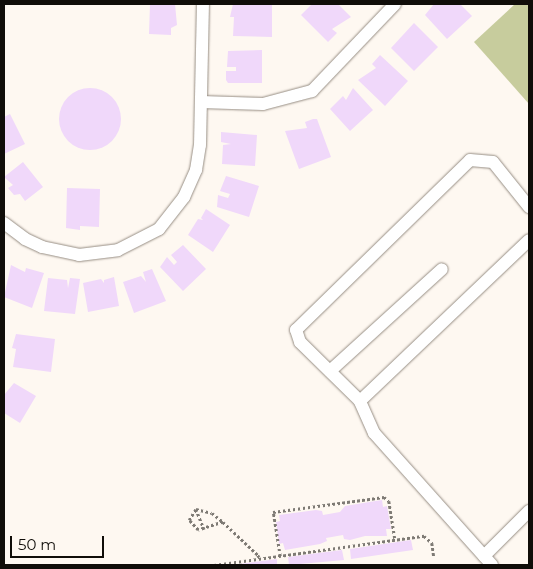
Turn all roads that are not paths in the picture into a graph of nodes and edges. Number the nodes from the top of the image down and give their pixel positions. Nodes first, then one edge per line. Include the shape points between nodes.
1 (203, 4) edge
2 (395, 4) edge
3 (201, 102) junction
4 (529, 207) edge
5 (5, 226) edge
6 (529, 240) edge
7 (442, 268) dead end
8 (330, 372) junction
9 (360, 401) junction
10 (529, 511) edge
11 (488, 560) edge

1 - 3 street
2 - 3 street via 312,91 263,104
3 - 5 street via 196,170 172,213 145,237 109,252 64,254 25,239
4 - 8 street via 493,162 470,160 296,330 300,342
6 - 9 street
7 - 8 street
8 - 9 street
9 - 11 street via 374,433
10 - 11 street

